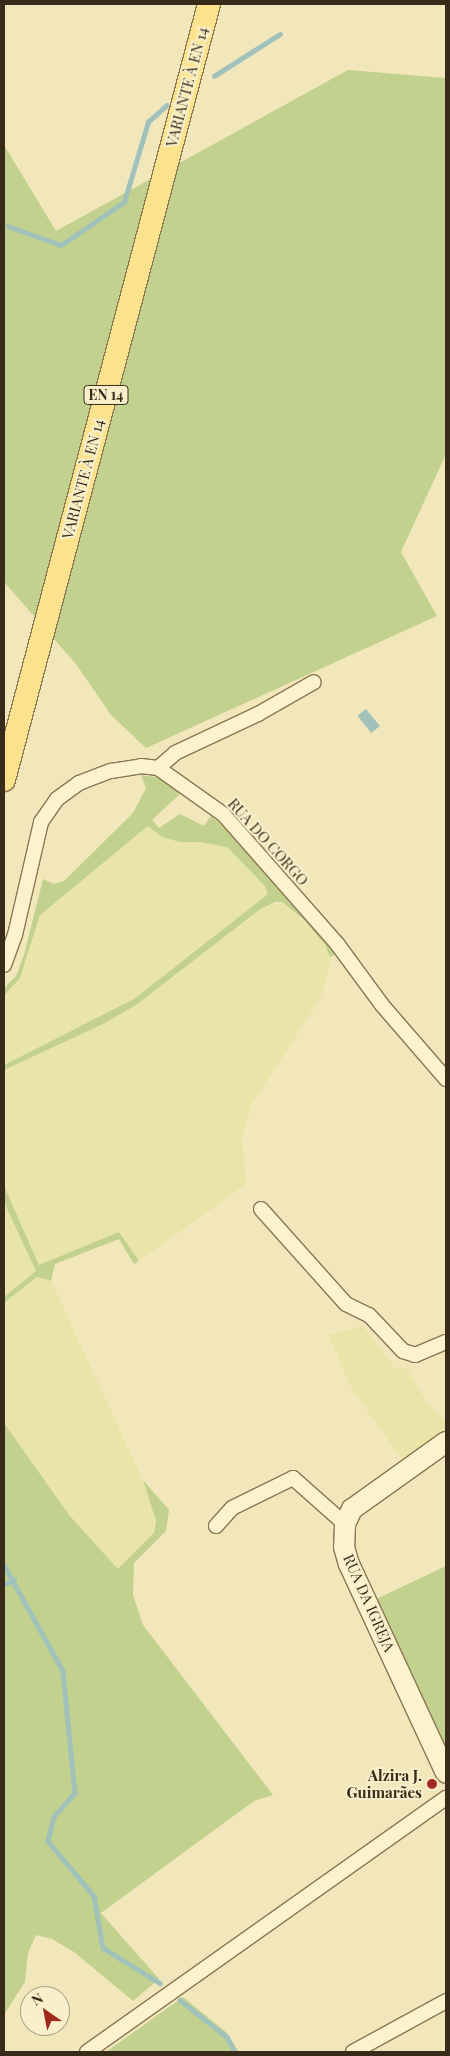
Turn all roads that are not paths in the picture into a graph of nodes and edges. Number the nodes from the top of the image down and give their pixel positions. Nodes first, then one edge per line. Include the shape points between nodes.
1 (209, 4) edge
2 (314, 682) dead end
3 (158, 768) junction
4 (4, 780) edge
5 (4, 965) edge
6 (446, 1079) edge
7 (261, 1209) dead end
8 (446, 1342) edge
9 (446, 1442) edge
10 (345, 1524) junction
11 (216, 1526) dead end
12 (446, 1773) edge
13 (446, 1798) edge
14 (446, 2001) edge
15 (87, 2052) edge
16 (353, 2052) edge

1 - 4 main road, VARIANTE À EN 14 / EN 14
2 - 3 street via 258,714 175,753
3 - 5 street via 141,766 111,771 80,783 58,800 41,822
3 - 6 street, RUA DO CORGO via 223,814 338,944 382,1005
7 - 8 street via 346,1304 369,1315 403,1351 414,1354
9 - 10 street via 352,1509
10 - 11 street via 293,1478 232,1508
10 - 12 street, RUA DA IGREJA via 344,1547 349,1564
13 - 15 street
14 - 16 street

